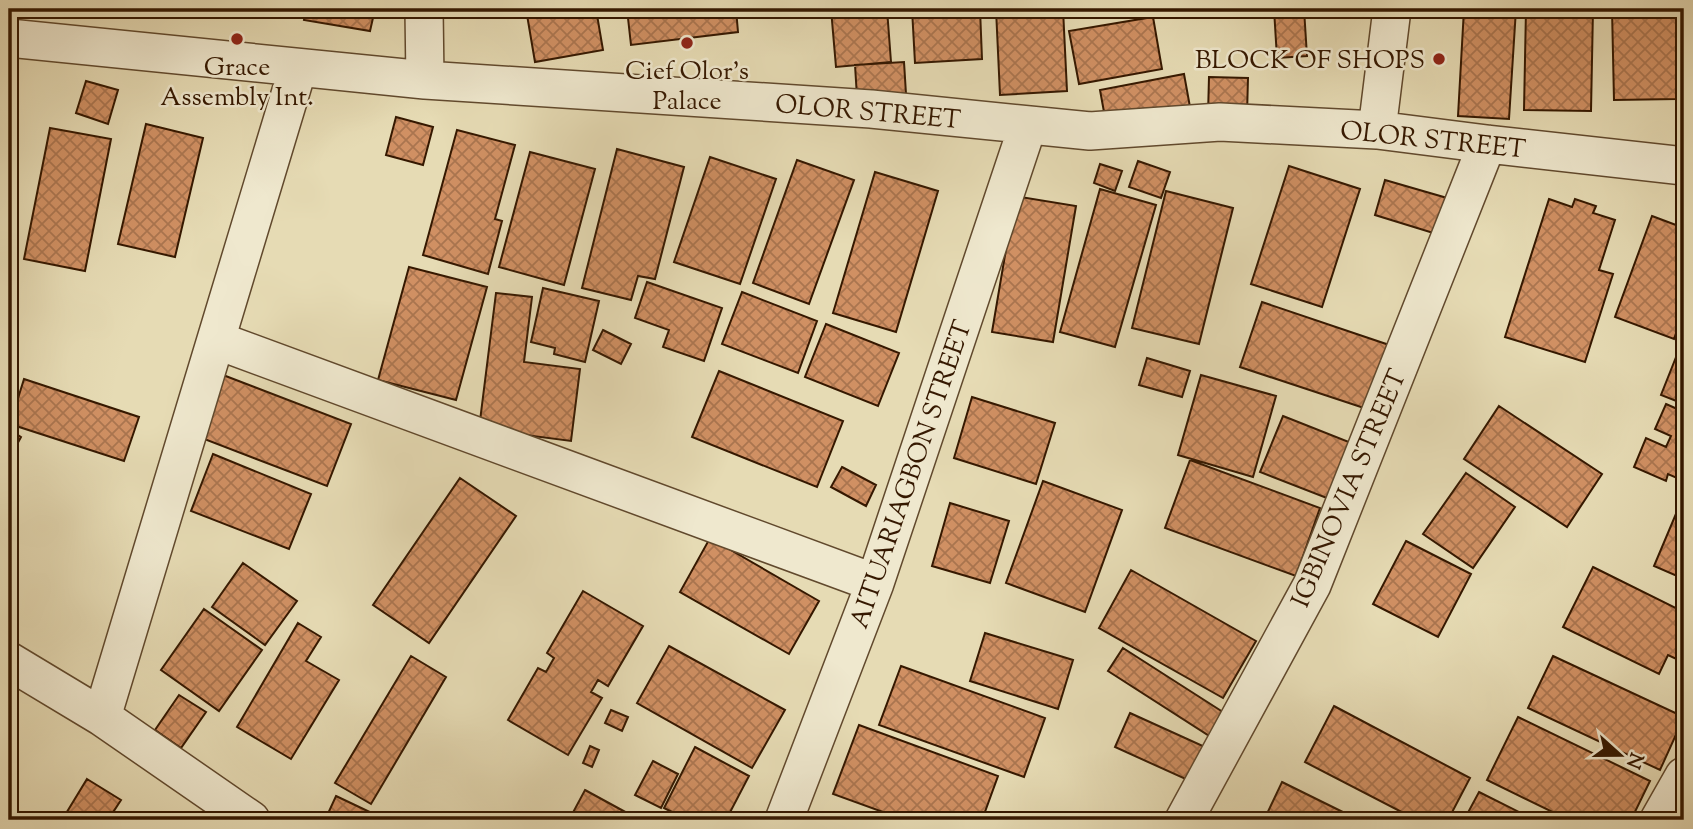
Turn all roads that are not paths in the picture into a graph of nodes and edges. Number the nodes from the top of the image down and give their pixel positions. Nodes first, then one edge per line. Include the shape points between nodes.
1 (424, 9) edge
2 (1392, 9) edge
3 (9, 38) edge
4 (298, 68) junction
5 (425, 80) junction
6 (1028, 125) junction
7 (1377, 131) junction
8 (1487, 144) junction
9 (1684, 166) edge
10 (216, 340) junction
11 (875, 583) junction
12 (9, 661) edge
13 (103, 717) junction
14 (1684, 776) edge
15 (251, 820) edge
16 (784, 820) edge
17 (1184, 820) edge
18 (1659, 820) edge

1 - 5 street
2 - 7 street
3 - 4 street, OLOR STREET
4 - 5 street, OLOR STREET
4 - 10 street
5 - 6 street, OLOR STREET via 871,109
6 - 7 street, OLOR STREET via 1090,131 1220,122
6 - 11 street, AITUARIAGBON STREET
7 - 8 street, OLOR STREET
8 - 9 street, OLOR STREET
8 - 17 street, IGBINOVIA STREET via 1312,585
10 - 11 street
10 - 13 street
11 - 16 street, AITUARIAGBON STREET
12 - 13 street
13 - 15 street
14 - 18 street

